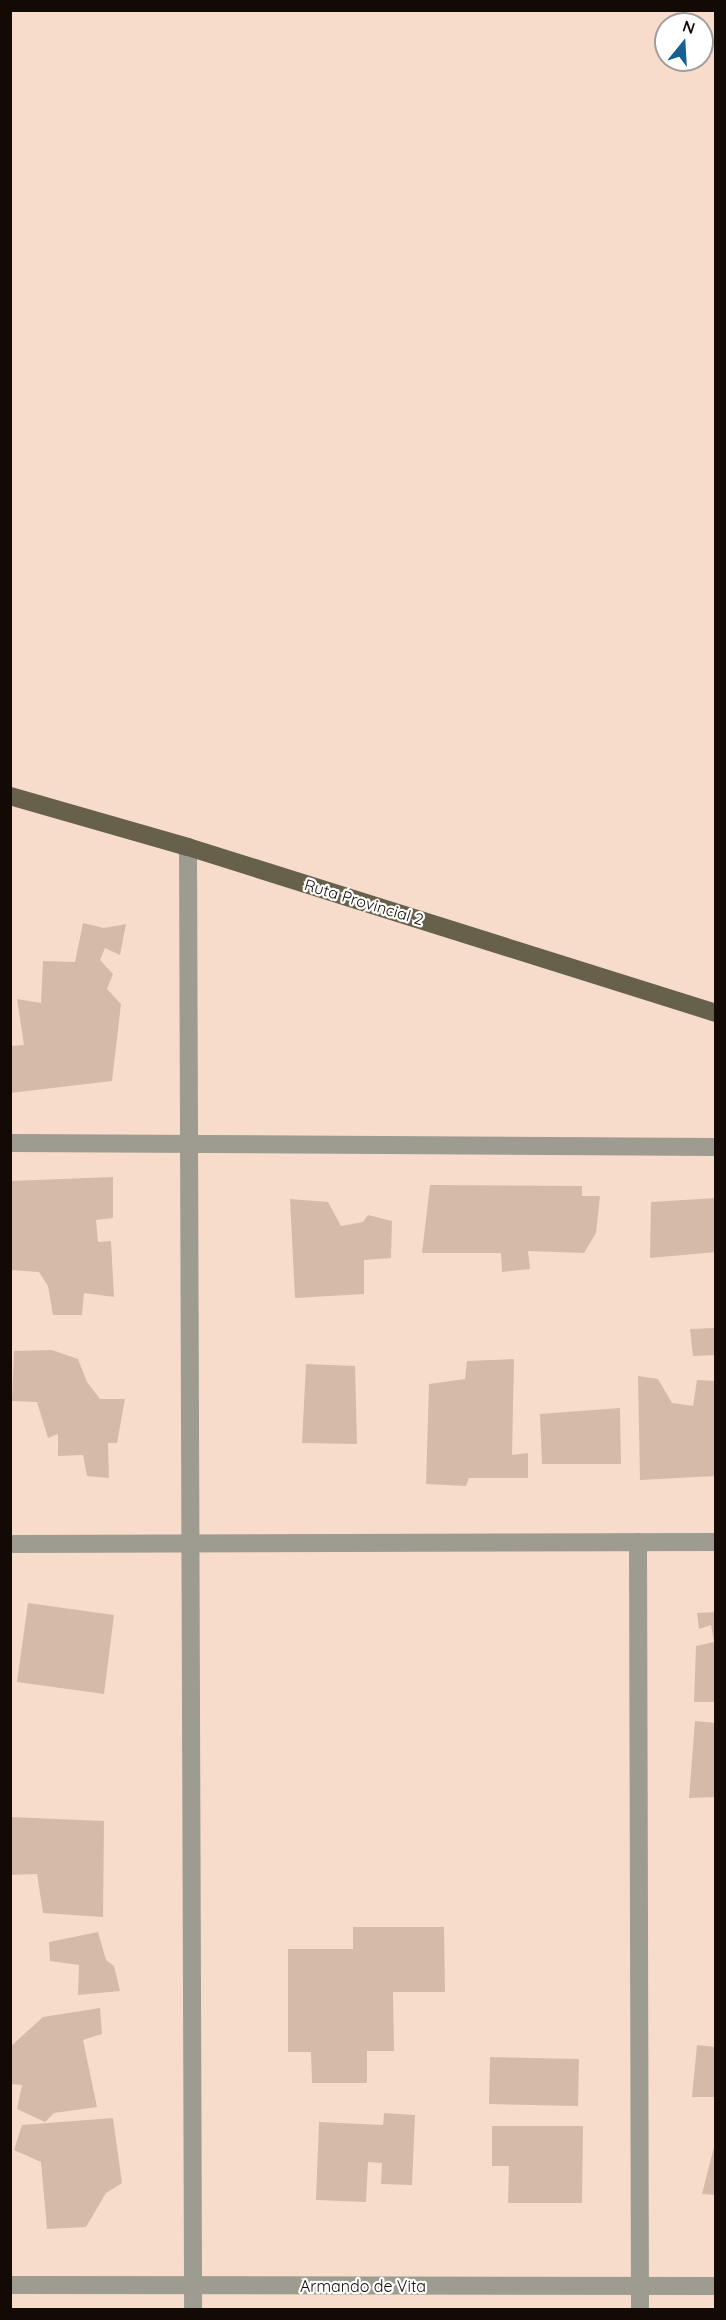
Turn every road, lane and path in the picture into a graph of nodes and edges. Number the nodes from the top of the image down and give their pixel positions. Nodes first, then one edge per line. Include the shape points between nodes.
1 (10, 796) edge
2 (188, 847) junction
3 (716, 1013) edge
4 (10, 1143) edge
5 (187, 1145) junction
6 (716, 1147) edge
7 (638, 1542) junction
8 (716, 1542) edge
9 (10, 1544) edge
10 (189, 1544) junction
11 (10, 2285) edge
12 (640, 2285) junction
13 (193, 2286) junction
14 (716, 2286) edge
15 (193, 2310) edge
16 (640, 2310) edge

1 - 2 main road, Ruta Provincial 2
2 - 3 main road, Ruta Provincial 2
2 - 5 street
4 - 5 street
5 - 6 street
5 - 10 street
7 - 8 street
7 - 10 street
7 - 12 street
9 - 10 street
10 - 13 street
11 - 13 street, Armando de Vita
12 - 13 street, Armando de Vita
12 - 14 street, Armando de Vita
12 - 16 street
13 - 15 street

